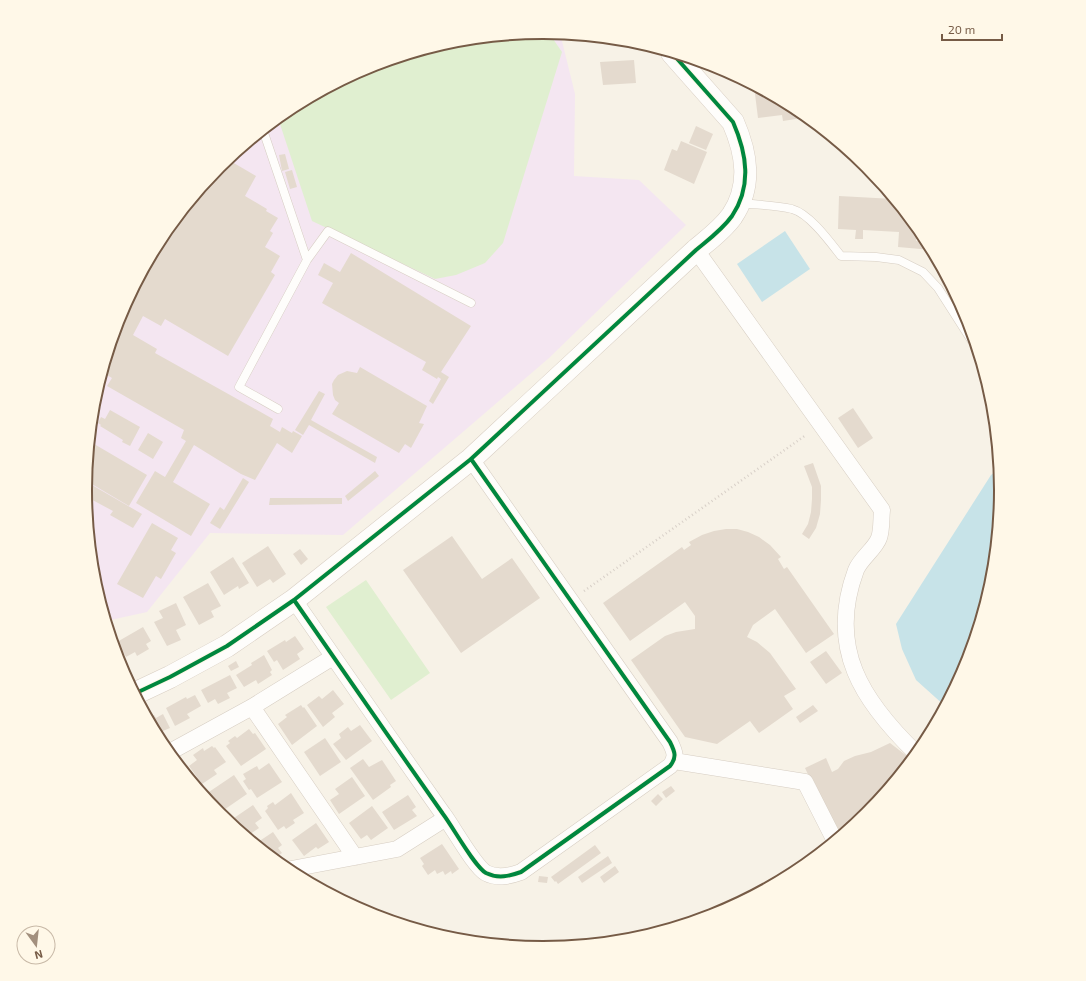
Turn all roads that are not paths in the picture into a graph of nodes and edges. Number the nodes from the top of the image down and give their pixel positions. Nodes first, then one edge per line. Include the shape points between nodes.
1 (678, 60) edge
2 (265, 135) edge
3 (739, 203) junction
4 (696, 250) junction
5 (307, 260) junction
6 (471, 303) dead end
7 (965, 330) edge
8 (278, 409) dead end
9 (471, 459) junction
10 (294, 600) junction
11 (334, 657) junction
12 (139, 692) edge
13 (252, 707) junction
14 (912, 749) edge
15 (174, 750) edge
16 (674, 760) junction
17 (446, 818) junction
18 (833, 837) edge
19 (355, 857) junction
20 (295, 868) edge

1 - 3 street via 733,122 742,147 746,172
2 - 5 lane
3 - 4 street via 722,227
3 - 7 lane via 793,209 817,228 842,256 899,260 923,272 938,288
4 - 9 street
4 - 14 street via 882,510 879,538 857,568 849,592 846,642 862,687 880,715
5 - 6 lane via 328,231
5 - 8 lane via 239,387
9 - 10 street
9 - 16 street via 670,742 675,751
10 - 11 street
10 - 12 street via 227,646
11 - 13 street
11 - 17 street
13 - 15 street
13 - 19 street
16 - 17 street via 670,766 522,872 510,876 497,876 477,865
16 - 18 street via 805,782
17 - 19 street via 397,850
19 - 20 street

